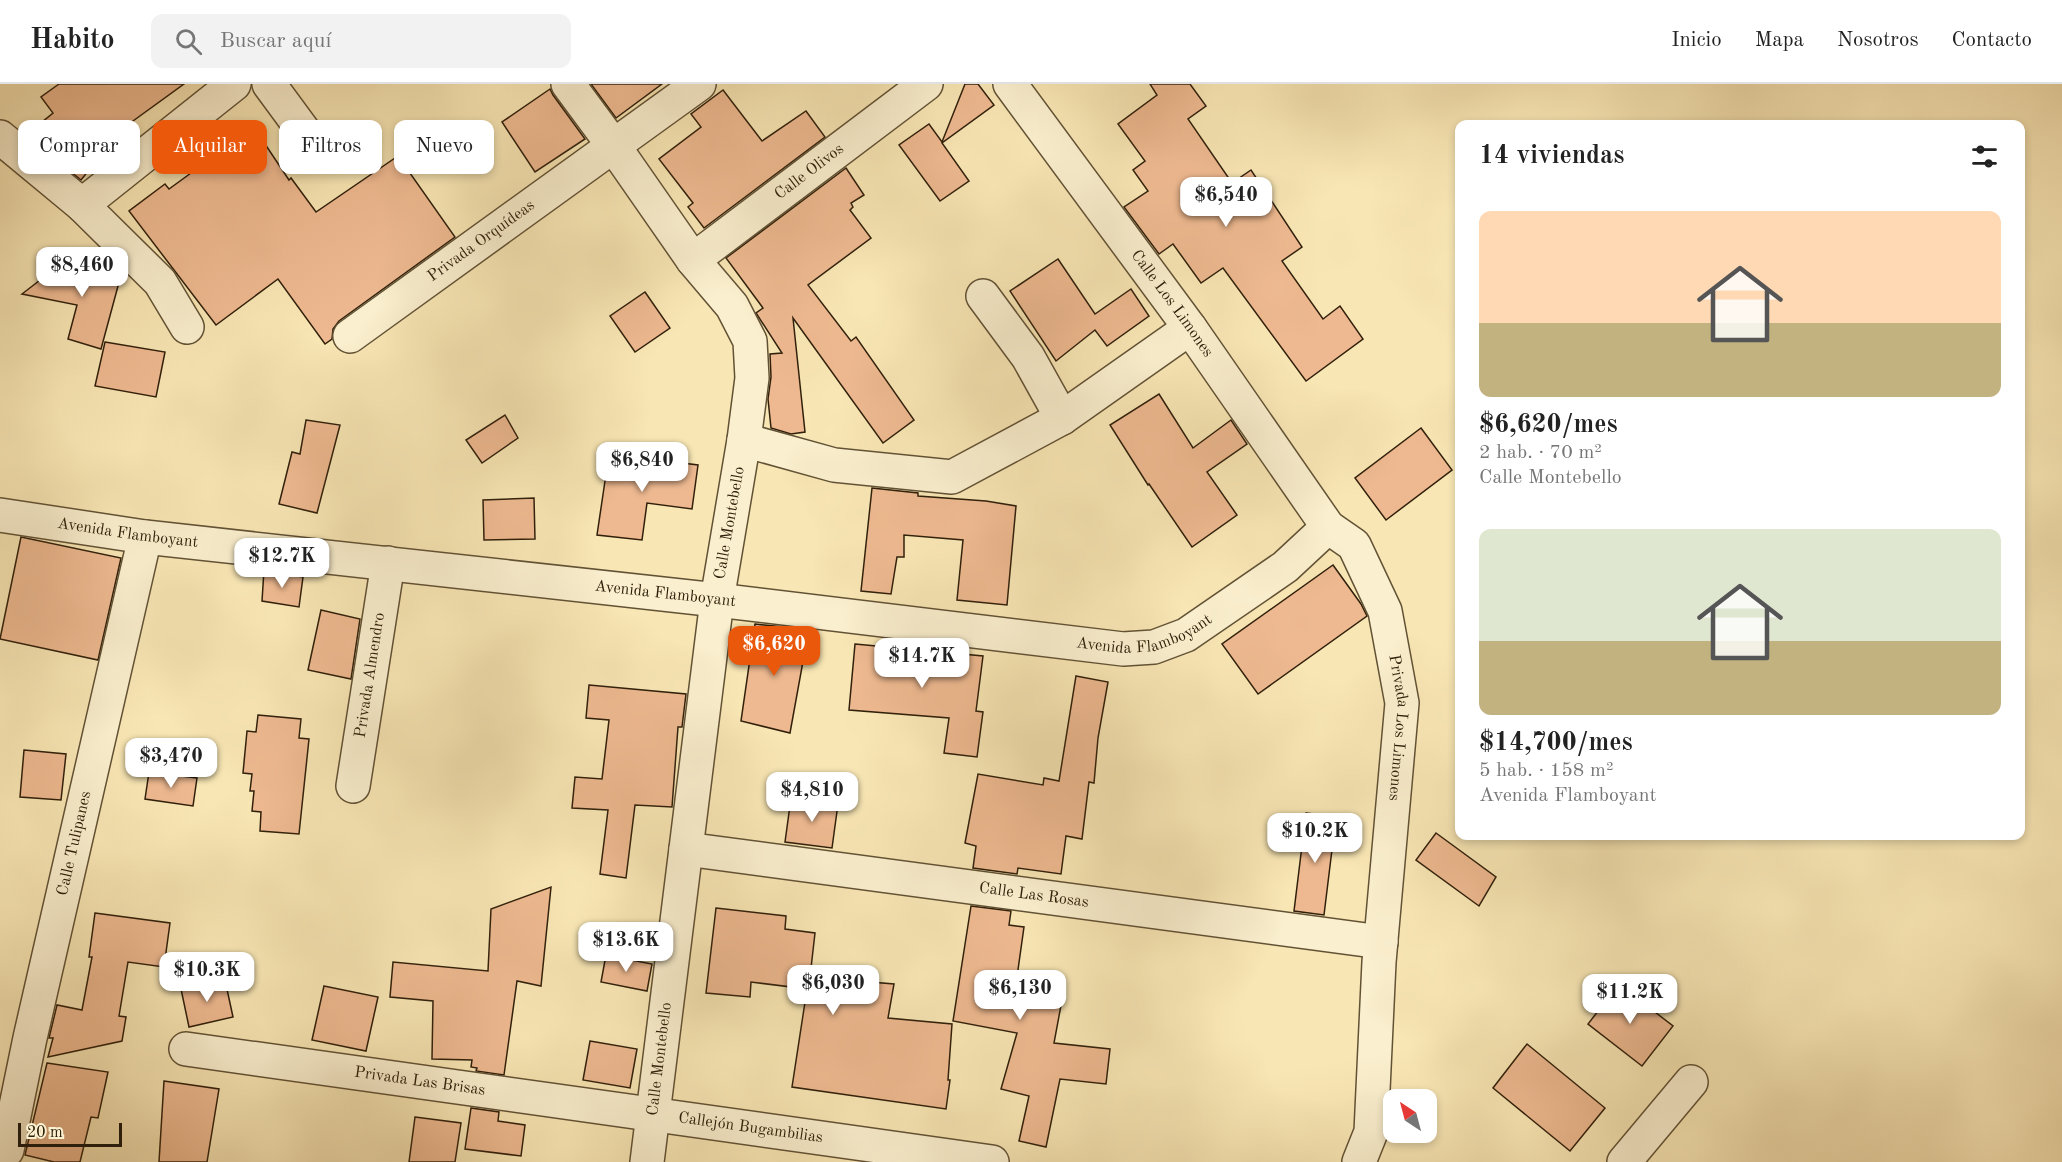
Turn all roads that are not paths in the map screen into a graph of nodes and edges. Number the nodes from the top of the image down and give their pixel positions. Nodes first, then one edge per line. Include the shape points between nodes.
1 (234, 84) edge
2 (269, 84) edge
3 (568, 84) edge
4 (699, 84) edge
5 (926, 84) edge
6 (1010, 84) edge
7 (295, 120) edge
8 (0, 137) edge
9 (613, 145) junction
10 (82, 205) junction
11 (693, 260) junction
12 (983, 296) dead end
13 (187, 327) dead end
14 (1190, 328) junction
15 (350, 336) dead end
16 (1062, 418) junction
17 (744, 440) junction
18 (0, 515) edge
19 (1328, 527) junction
20 (145, 537) junction
21 (388, 563) junction
22 (717, 600) junction
23 (353, 786) dead end
24 (686, 849) junction
25 (1381, 942) junction
26 (186, 1049) dead end
27 (1691, 1082) dead end
28 (653, 1114) junction
29 (7, 1150) dead end
30 (647, 1162) edge
31 (992, 1162) edge
32 (1359, 1162) edge
33 (1624, 1162) edge

1 - 10 street
2 - 7 street
3 - 9 street, Calle Montebello
4 - 9 street, Privada Orquídeas
5 - 11 street, Calle Olivos
6 - 14 street, Calle Los Limones
8 - 10 street
9 - 11 street, Calle Montebello
9 - 15 street, Privada Orquídeas
10 - 13 street via 159,282
11 - 17 street, Calle Montebello via 732,306 750,341 752,378
12 - 16 street via 1028,357
14 - 16 street
14 - 19 street, Calle Los Limones
16 - 17 street via 952,477 834,465
17 - 22 street, Calle Montebello
18 - 20 street, Avenida Flamboyant
19 - 22 street, Avenida Flamboyant via 1285,567 1204,623 1186,635 1154,647 1123,649
19 - 25 street, Privada Los Limones via 1354,545 1385,611 1402,703
20 - 21 street, Avenida Flamboyant
20 - 29 street, Calle Tulipanes
21 - 22 street, Avenida Flamboyant
21 - 23 street, Privada Almendro
22 - 24 street, Calle Montebello
24 - 25 street, Calle Las Rosas
24 - 28 street, Calle Montebello
25 - 32 street, Privada Los Limones via 1371,1132
26 - 28 street, Privada Las Brisas
27 - 33 street
28 - 30 street, Calle Montebello
28 - 31 street, Callejón Bugambilias

